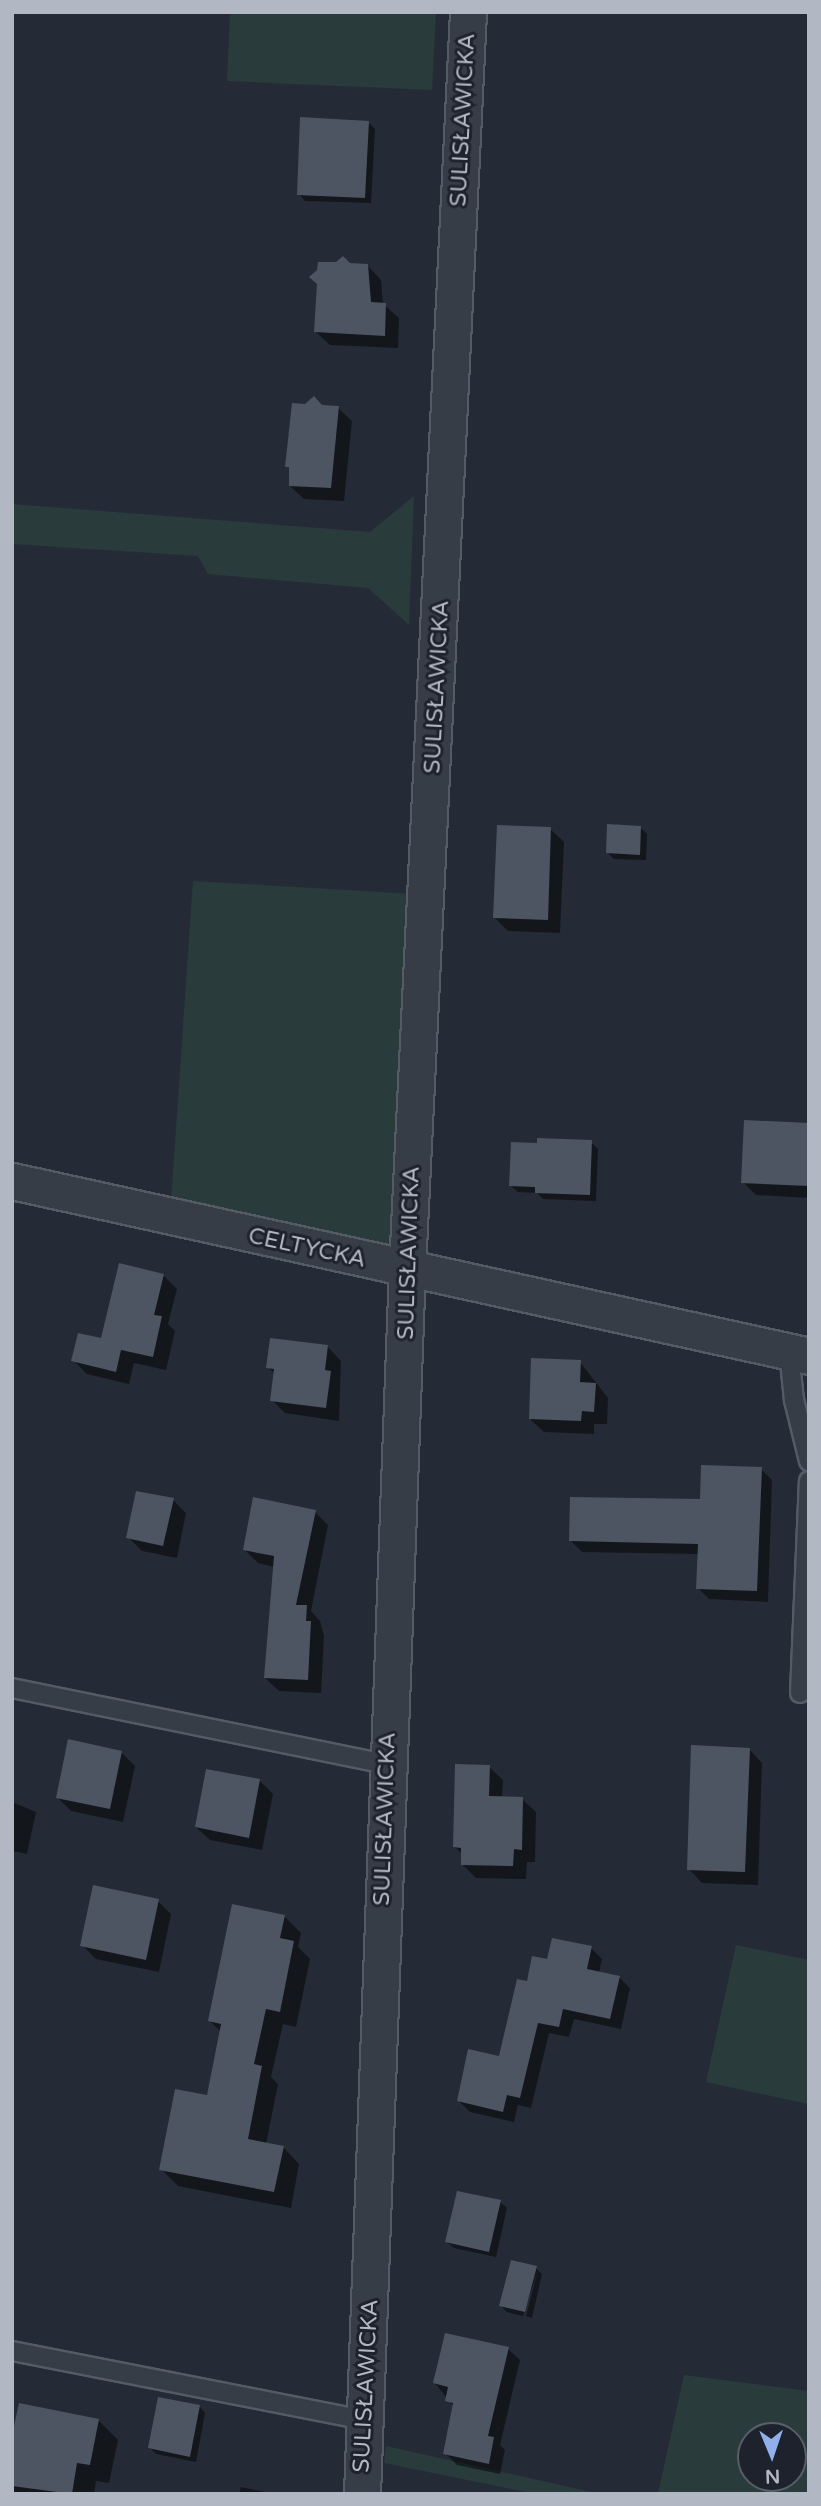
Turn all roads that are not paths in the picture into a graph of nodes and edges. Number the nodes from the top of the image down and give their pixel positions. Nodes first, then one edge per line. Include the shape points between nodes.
1 (468, 12) edge
2 (12, 1181) edge
3 (407, 1268) junction
4 (799, 1354) edge
5 (809, 1461) edge
6 (809, 1481) edge
7 (12, 1688) edge
8 (800, 1693) dead end
9 (386, 1764) junction
10 (12, 2351) edge
11 (365, 2420) junction
12 (362, 2494) edge

1 - 3 street, SULISŁAWICKA
2 - 3 street, CELTYCKA
3 - 4 street, CELTYCKA
3 - 9 street, SULISŁAWICKA via 402,1474
4 - 5 lane via 794,1400
6 - 8 lane
7 - 9 lane
9 - 11 street, SULISŁAWICKA
10 - 11 lane
11 - 12 street, SULISŁAWICKA

